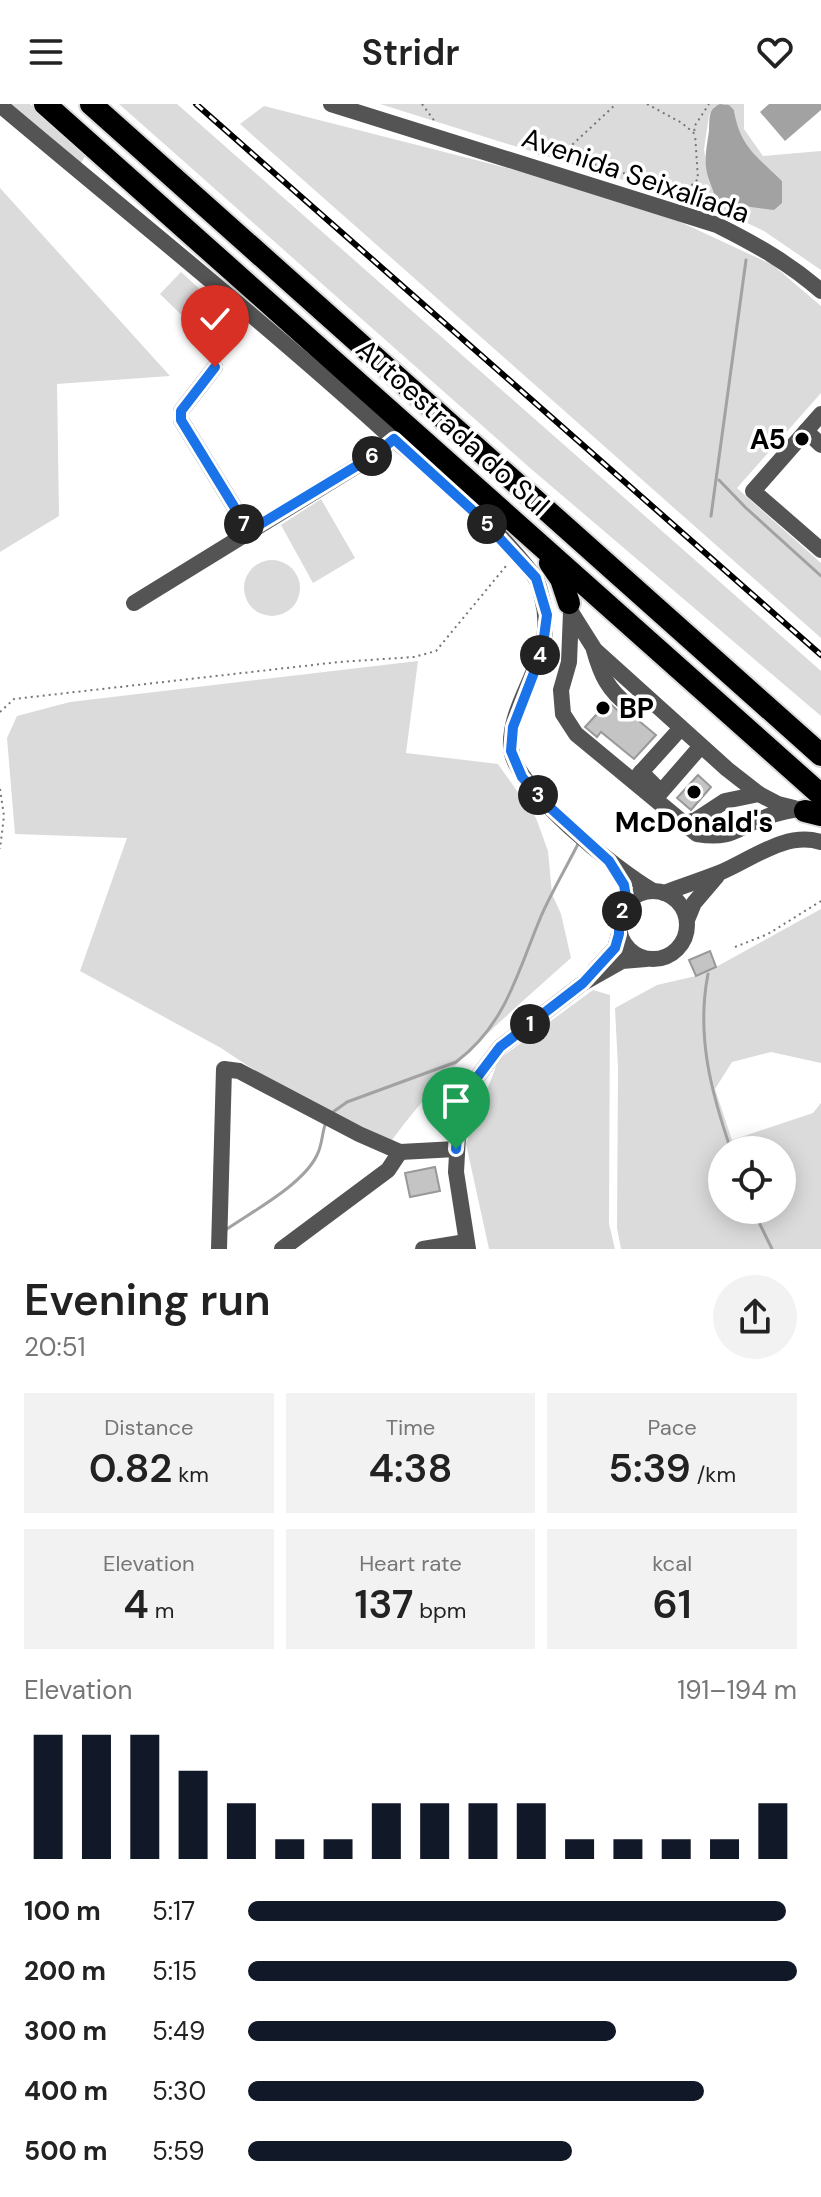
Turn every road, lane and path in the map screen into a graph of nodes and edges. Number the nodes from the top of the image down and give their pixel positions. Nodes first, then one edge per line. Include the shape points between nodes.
1 (45, 104) edge
2 (91, 104) edge
3 (331, 104) edge
4 (422, 104) edge
5 (616, 104) edge
6 (647, 104) edge
7 (709, 104) edge
8 (0, 105) edge
9 (440, 127) dead end
10 (695, 134) junction
11 (555, 152) junction
12 (539, 158) dead end
13 (821, 291) edge
14 (215, 367) dead end
15 (821, 414) edge
16 (806, 431) junction
17 (394, 439) junction
18 (821, 445) edge
19 (515, 523) junction
20 (249, 531) junction
21 (821, 550) edge
22 (515, 555) junction
23 (134, 603) dead end
24 (570, 608) junction
25 (0, 712) edge
26 (681, 728) junction
27 (701, 746) junction
28 (821, 755) edge
29 (636, 777) junction
30 (0, 789) edge
31 (759, 794) junction
32 (812, 808) edge
33 (683, 824) junction
34 (821, 842) edge
35 (0, 849) edge
36 (609, 861) junction
37 (721, 872) junction
38 (659, 892) junction
39 (821, 901) edge
40 (627, 903) junction
41 (687, 920) junction
42 (619, 934) junction
43 (735, 947) dead end
44 (646, 959) junction
45 (583, 983) junction
46 (456, 1149) junction
47 (400, 1152) junction
48 (467, 1246) edge
49 (219, 1249) edge
50 (282, 1249) edge
51 (423, 1249) edge

1 - 19 highway, Autoestrada do Sul
2 - 28 highway, Autoestrada do Sul
3 - 13 street, Avenida Seixalíada via 717,225 770,252
4 - 9 path
5 - 11 path via 572,145
6 - 10 path
7 - 10 path
8 - 17 street
10 - 11 path via 698,179 688,189
11 - 12 path via 539,147
14 - 20 street via 181,411 181,420
15 - 16 street
16 - 18 street
16 - 21 street via 753,491
17 - 20 street
17 - 22 street
19 - 24 highway via 561,579
19 - 32 highway, Autoestrada do Sul
20 - 23 street
22 - 25 path via 436,651 41,695 14,699
22 - 36 street via 536,578 547,615 542,652 513,727 511,751 522,777 545,803
24 - 26 street via 594,649
24 - 29 street via 563,714 576,734
26 - 27 street
26 - 29 street
27 - 29 street via 661,792
27 - 31 street
29 - 33 street
30 - 35 path
31 - 32 street via 778,804
31 - 33 street via 725,801
32 - 33 street via 768,816 714,837
34 - 37 street via 797,839
36 - 38 street
36 - 40 street via 624,885
37 - 38 street
37 - 41 street via 694,903
38 - 40 street via 643,892
38 - 41 street via 676,901
39 - 43 path via 768,934
40 - 42 street
41 - 44 street via 678,947 666,957
42 - 44 street via 625,946
42 - 45 street via 615,948
44 - 45 street via 622,961
45 - 46 street via 500,1047 460,1100
46 - 47 street
46 - 48 street
47 - 49 street via 239,1071 224,1069
47 - 50 street via 388,1170
48 - 51 street

